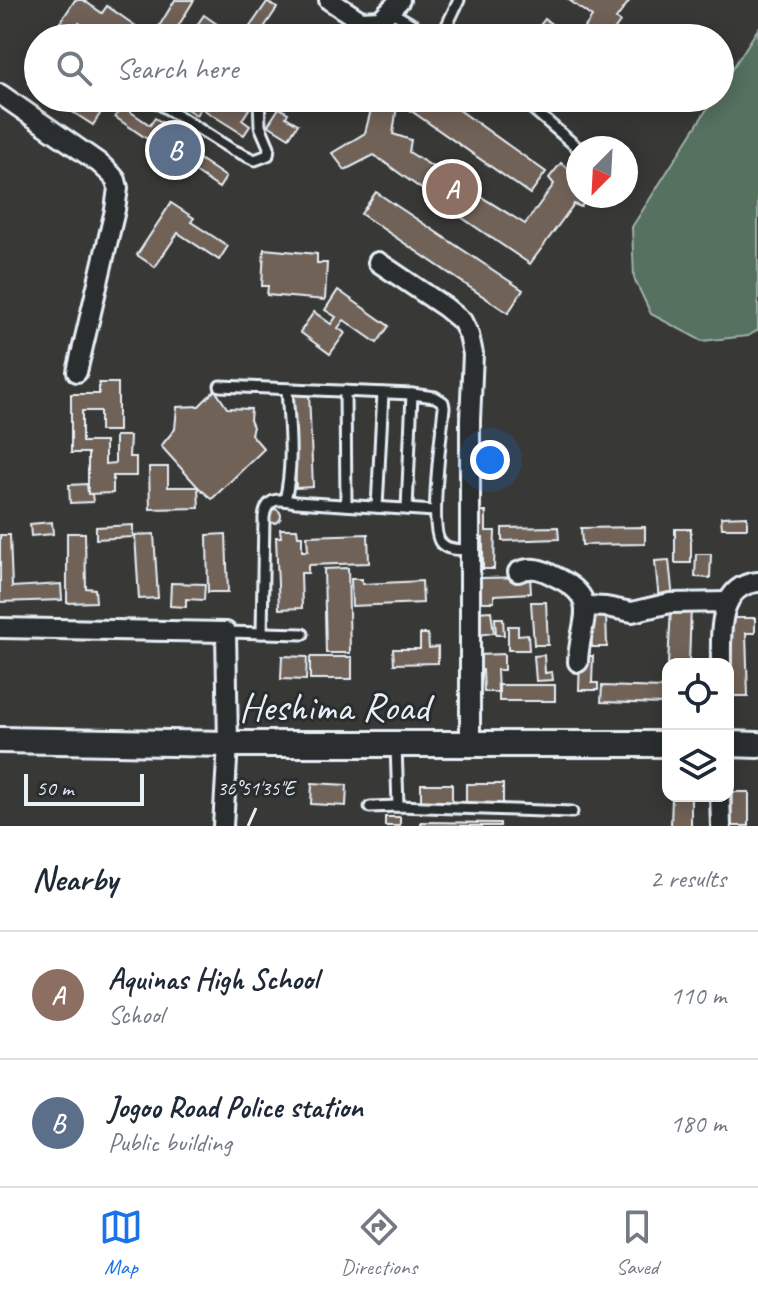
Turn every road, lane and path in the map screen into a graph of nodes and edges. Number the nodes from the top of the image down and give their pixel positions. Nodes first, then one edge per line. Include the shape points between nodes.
1 (329, 0) edge
2 (459, 0) edge
3 (395, 5) edge
4 (361, 21) junction
5 (356, 24) edge
6 (418, 24) edge
7 (448, 24) edge
8 (0, 94) edge
9 (24, 111) edge
10 (26, 112) edge
11 (172, 112) edge
12 (260, 112) edge
13 (536, 112) edge
14 (566, 138) edge
15 (378, 262) dead end
16 (77, 372) dead end
17 (220, 386) dead end
18 (287, 389) junction
19 (345, 391) junction
20 (383, 393) junction
21 (412, 394) junction
22 (285, 500) junction
23 (346, 505) junction
24 (377, 507) junction
25 (407, 509) junction
26 (435, 511) junction
27 (470, 550) junction
28 (518, 572) dead end
29 (758, 582) edge
30 (728, 602) junction
31 (586, 606) junction
32 (0, 628) edge
33 (226, 632) junction
34 (262, 633) junction
35 (303, 634) dead end
36 (721, 658) edge
37 (578, 662) dead end
38 (0, 740) edge
39 (228, 744) junction
40 (396, 744) junction
41 (662, 744) edge
42 (734, 744) edge
43 (470, 745) junction
44 (758, 745) edge
45 (720, 802) edge
46 (398, 806) junction
47 (370, 807) dead end
48 (572, 812) dead end
49 (223, 826) edge
50 (721, 826) edge

1 - 4 street
2 - 7 lane
3 - 4 street via 380,20
3 - 6 lane
4 - 5 lane
8 - 9 street
10 - 16 street via 99,163 118,188
11 - 12 lane via 255,160 268,155 269,147
13 - 14 lane
15 - 27 street via 445,307 469,335
17 - 18 lane
18 - 19 lane
18 - 22 lane via 290,481
19 - 20 lane
19 - 23 lane
20 - 21 lane
20 - 24 lane
21 - 25 lane
21 - 26 lane via 444,404
22 - 23 lane
22 - 34 lane via 272,502 264,514
23 - 24 lane
24 - 25 lane
25 - 26 lane
26 - 27 lane via 440,542
27 - 43 street
28 - 31 street via 533,568 568,583
29 - 30 street via 741,587
30 - 31 street via 670,603 632,612
30 - 36 street via 721,622
31 - 37 street
32 - 33 street
33 - 34 lane
33 - 39 street
34 - 35 lane
38 - 39 street, Heshima Road
39 - 40 street, Heshima Road
39 - 49 street
40 - 43 street, Heshima Road
40 - 46 lane
41 - 43 street, Heshima Road
42 - 44 street
45 - 50 street
46 - 47 lane
46 - 48 lane

